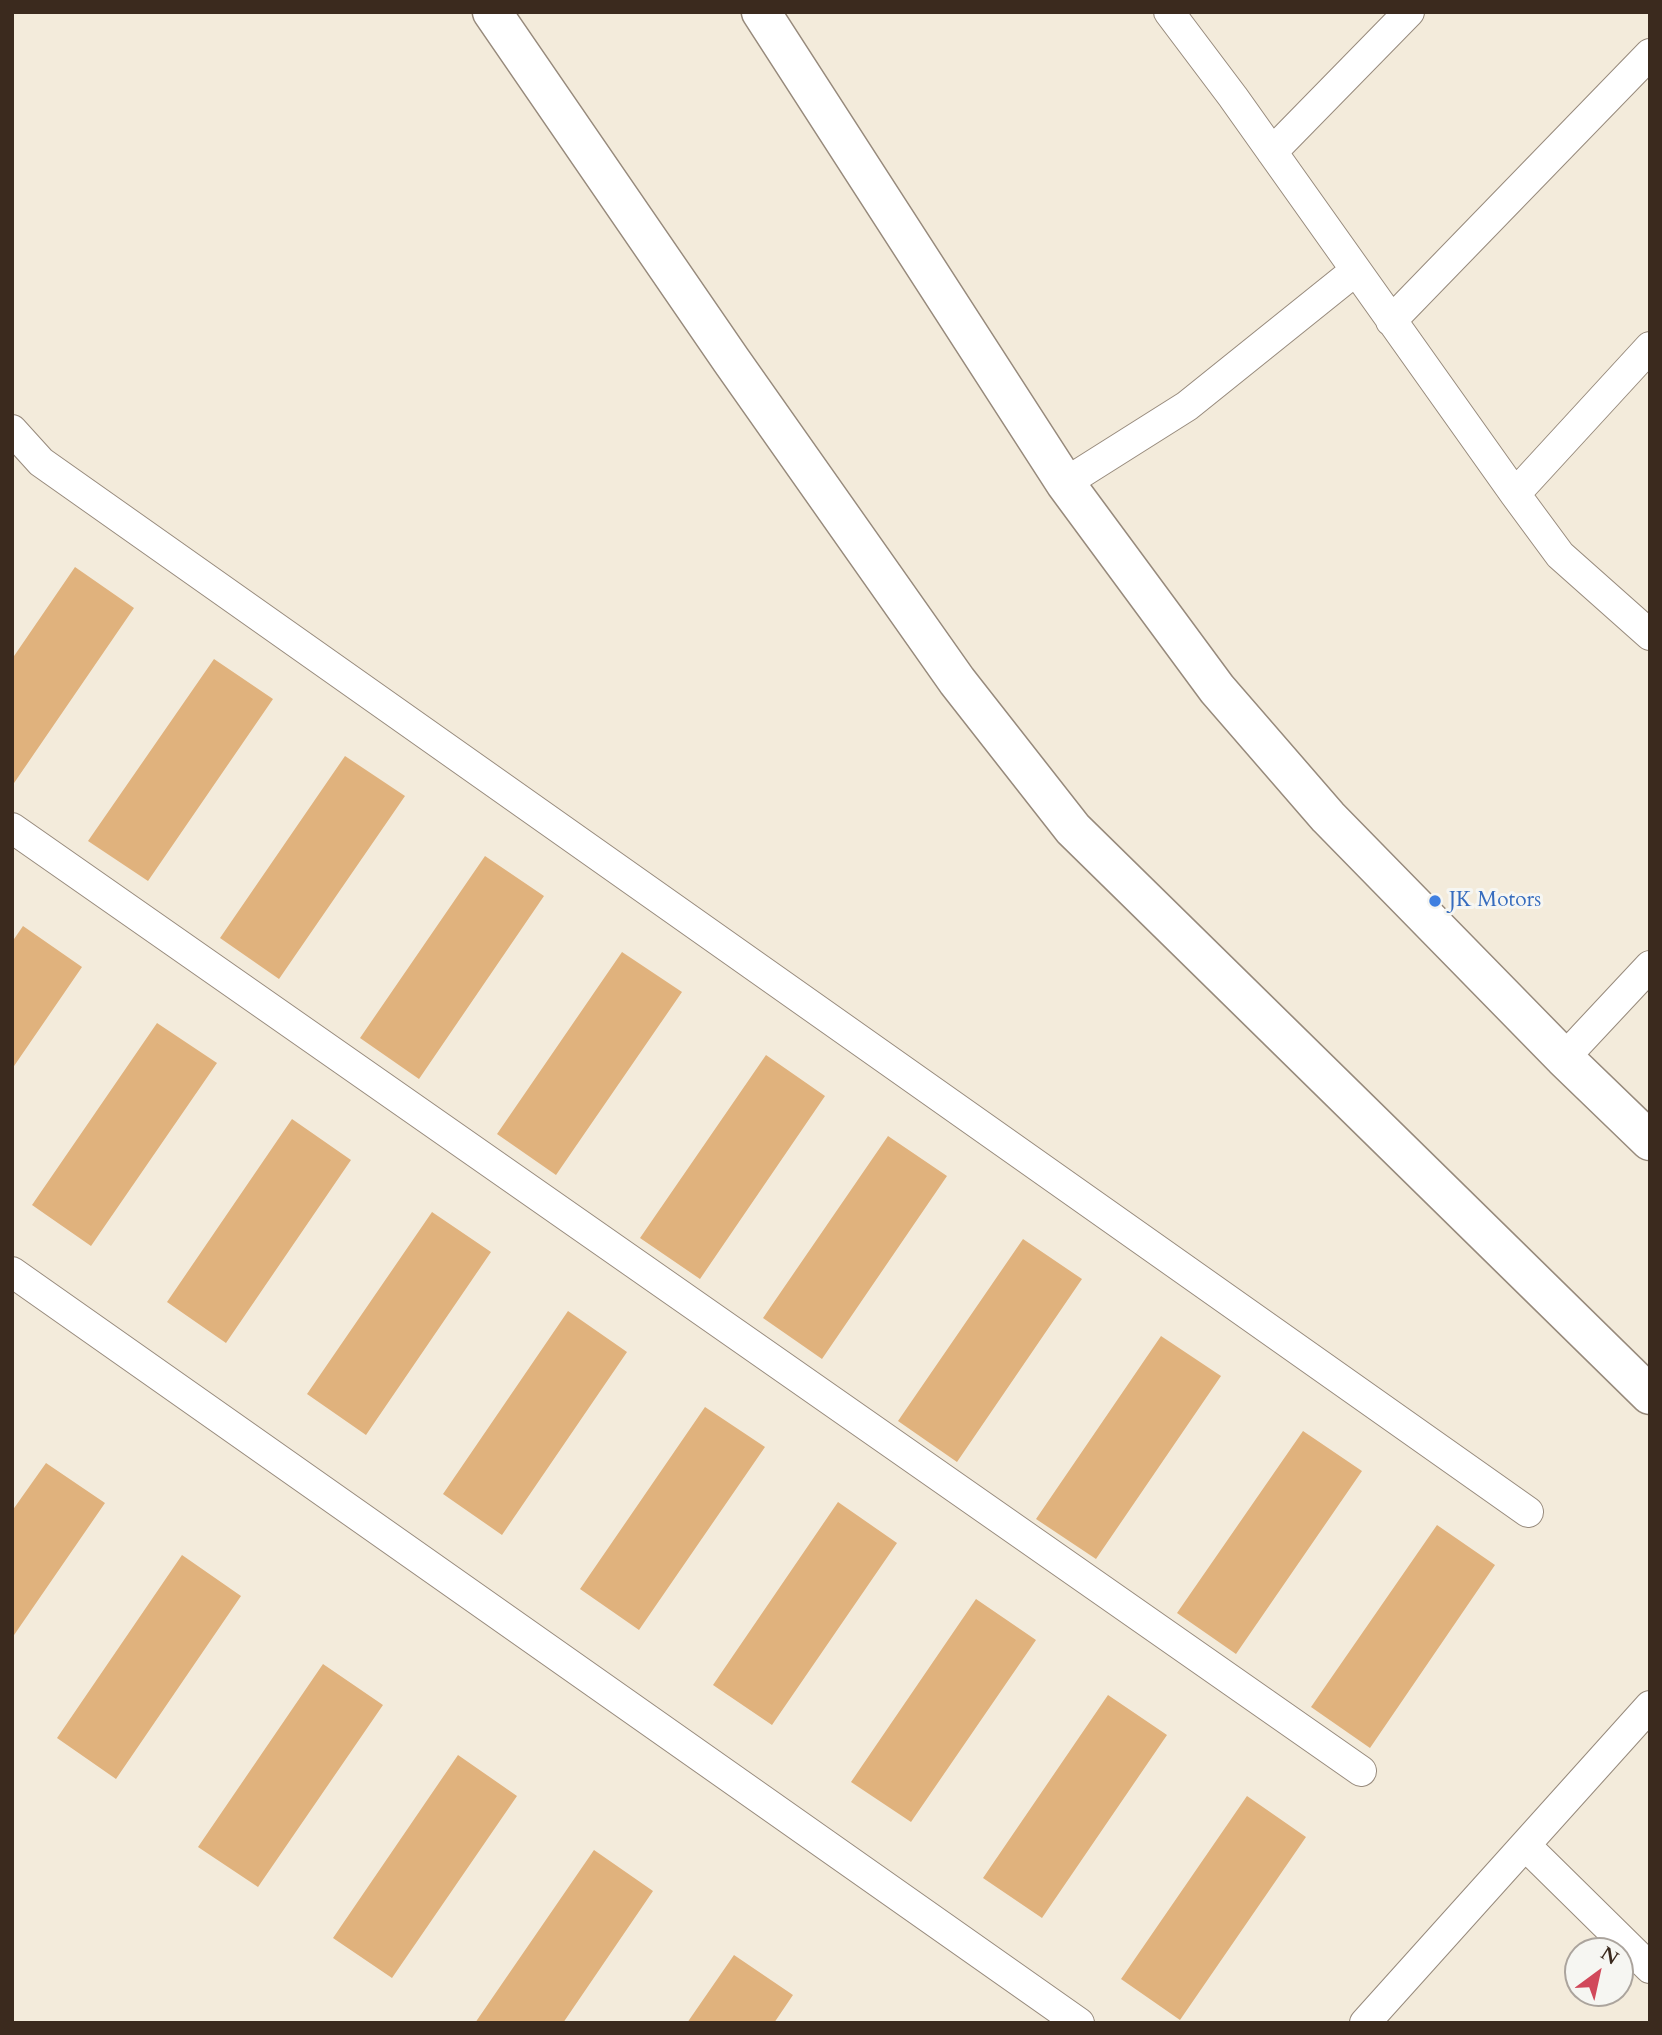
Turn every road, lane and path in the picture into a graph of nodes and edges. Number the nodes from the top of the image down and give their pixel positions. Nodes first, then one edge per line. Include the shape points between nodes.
1 (492, 12) edge
2 (761, 12) edge
3 (1169, 12) edge
4 (1409, 12) edge
5 (1650, 54) edge
6 (1272, 152) junction
7 (1355, 271) junction
8 (1391, 321) junction
9 (1650, 347) edge
10 (12, 430) edge
11 (1065, 483) junction
12 (1514, 494) junction
13 (1648, 628) edge
14 (12, 828) edge
15 (1650, 967) edge
16 (1564, 1058) junction
17 (1650, 1141) edge
18 (12, 1272) edge
19 (1650, 1395) edge
20 (1528, 1512) dead end
21 (1650, 1706) edge
22 (1361, 1771) dead end
23 (1525, 1844) junction
24 (1650, 1968) edge
25 (1079, 2023) edge
26 (1365, 2023) edge

1 - 19 main road via 957,681 1073,829
2 - 11 main road
3 - 6 street
4 - 6 street
5 - 8 street
6 - 7 street
7 - 8 street
7 - 11 street via 1187,406
8 - 12 street
9 - 12 street
10 - 20 street via 41,462
11 - 16 main road via 1234,709 1328,817
12 - 13 street via 1560,555
14 - 22 street
15 - 16 street
16 - 17 main road
18 - 25 street
21 - 23 street
23 - 24 street
23 - 26 street

